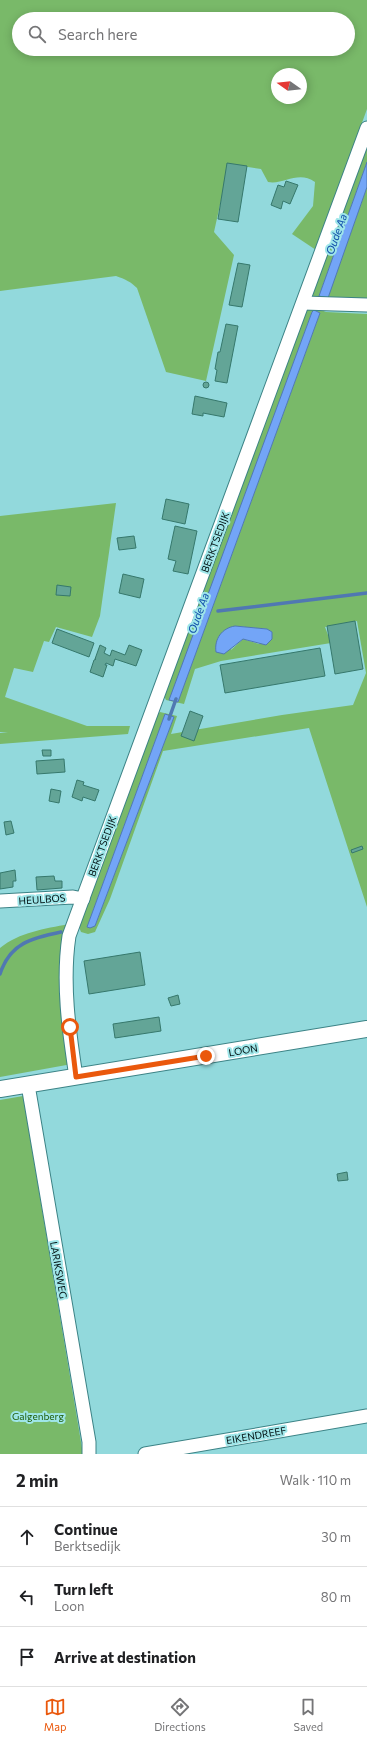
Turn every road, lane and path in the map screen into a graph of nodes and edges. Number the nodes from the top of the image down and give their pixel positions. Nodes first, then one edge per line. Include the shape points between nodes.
1 (367, 128) edge
2 (303, 303) junction
3 (367, 306) edge
4 (83, 899) junction
5 (0, 902) edge
6 (367, 1029) edge
7 (76, 1077) junction
8 (28, 1085) junction
9 (0, 1089) edge
10 (367, 1416) edge
11 (89, 1454) edge
12 (145, 1454) edge

1 - 2 street, BERKTSEDIJK
2 - 3 street
2 - 4 street, BERKTSEDIJK
4 - 5 street, HEULBOS via 73,897
4 - 7 street, BERKTSEDIJK via 69,936 66,956 65,982
6 - 7 main road, LOON
7 - 8 main road, LOON
8 - 9 main road, LOON
8 - 11 street, LARIKSWEG via 88,1434
10 - 12 street, EIKENDREEF

